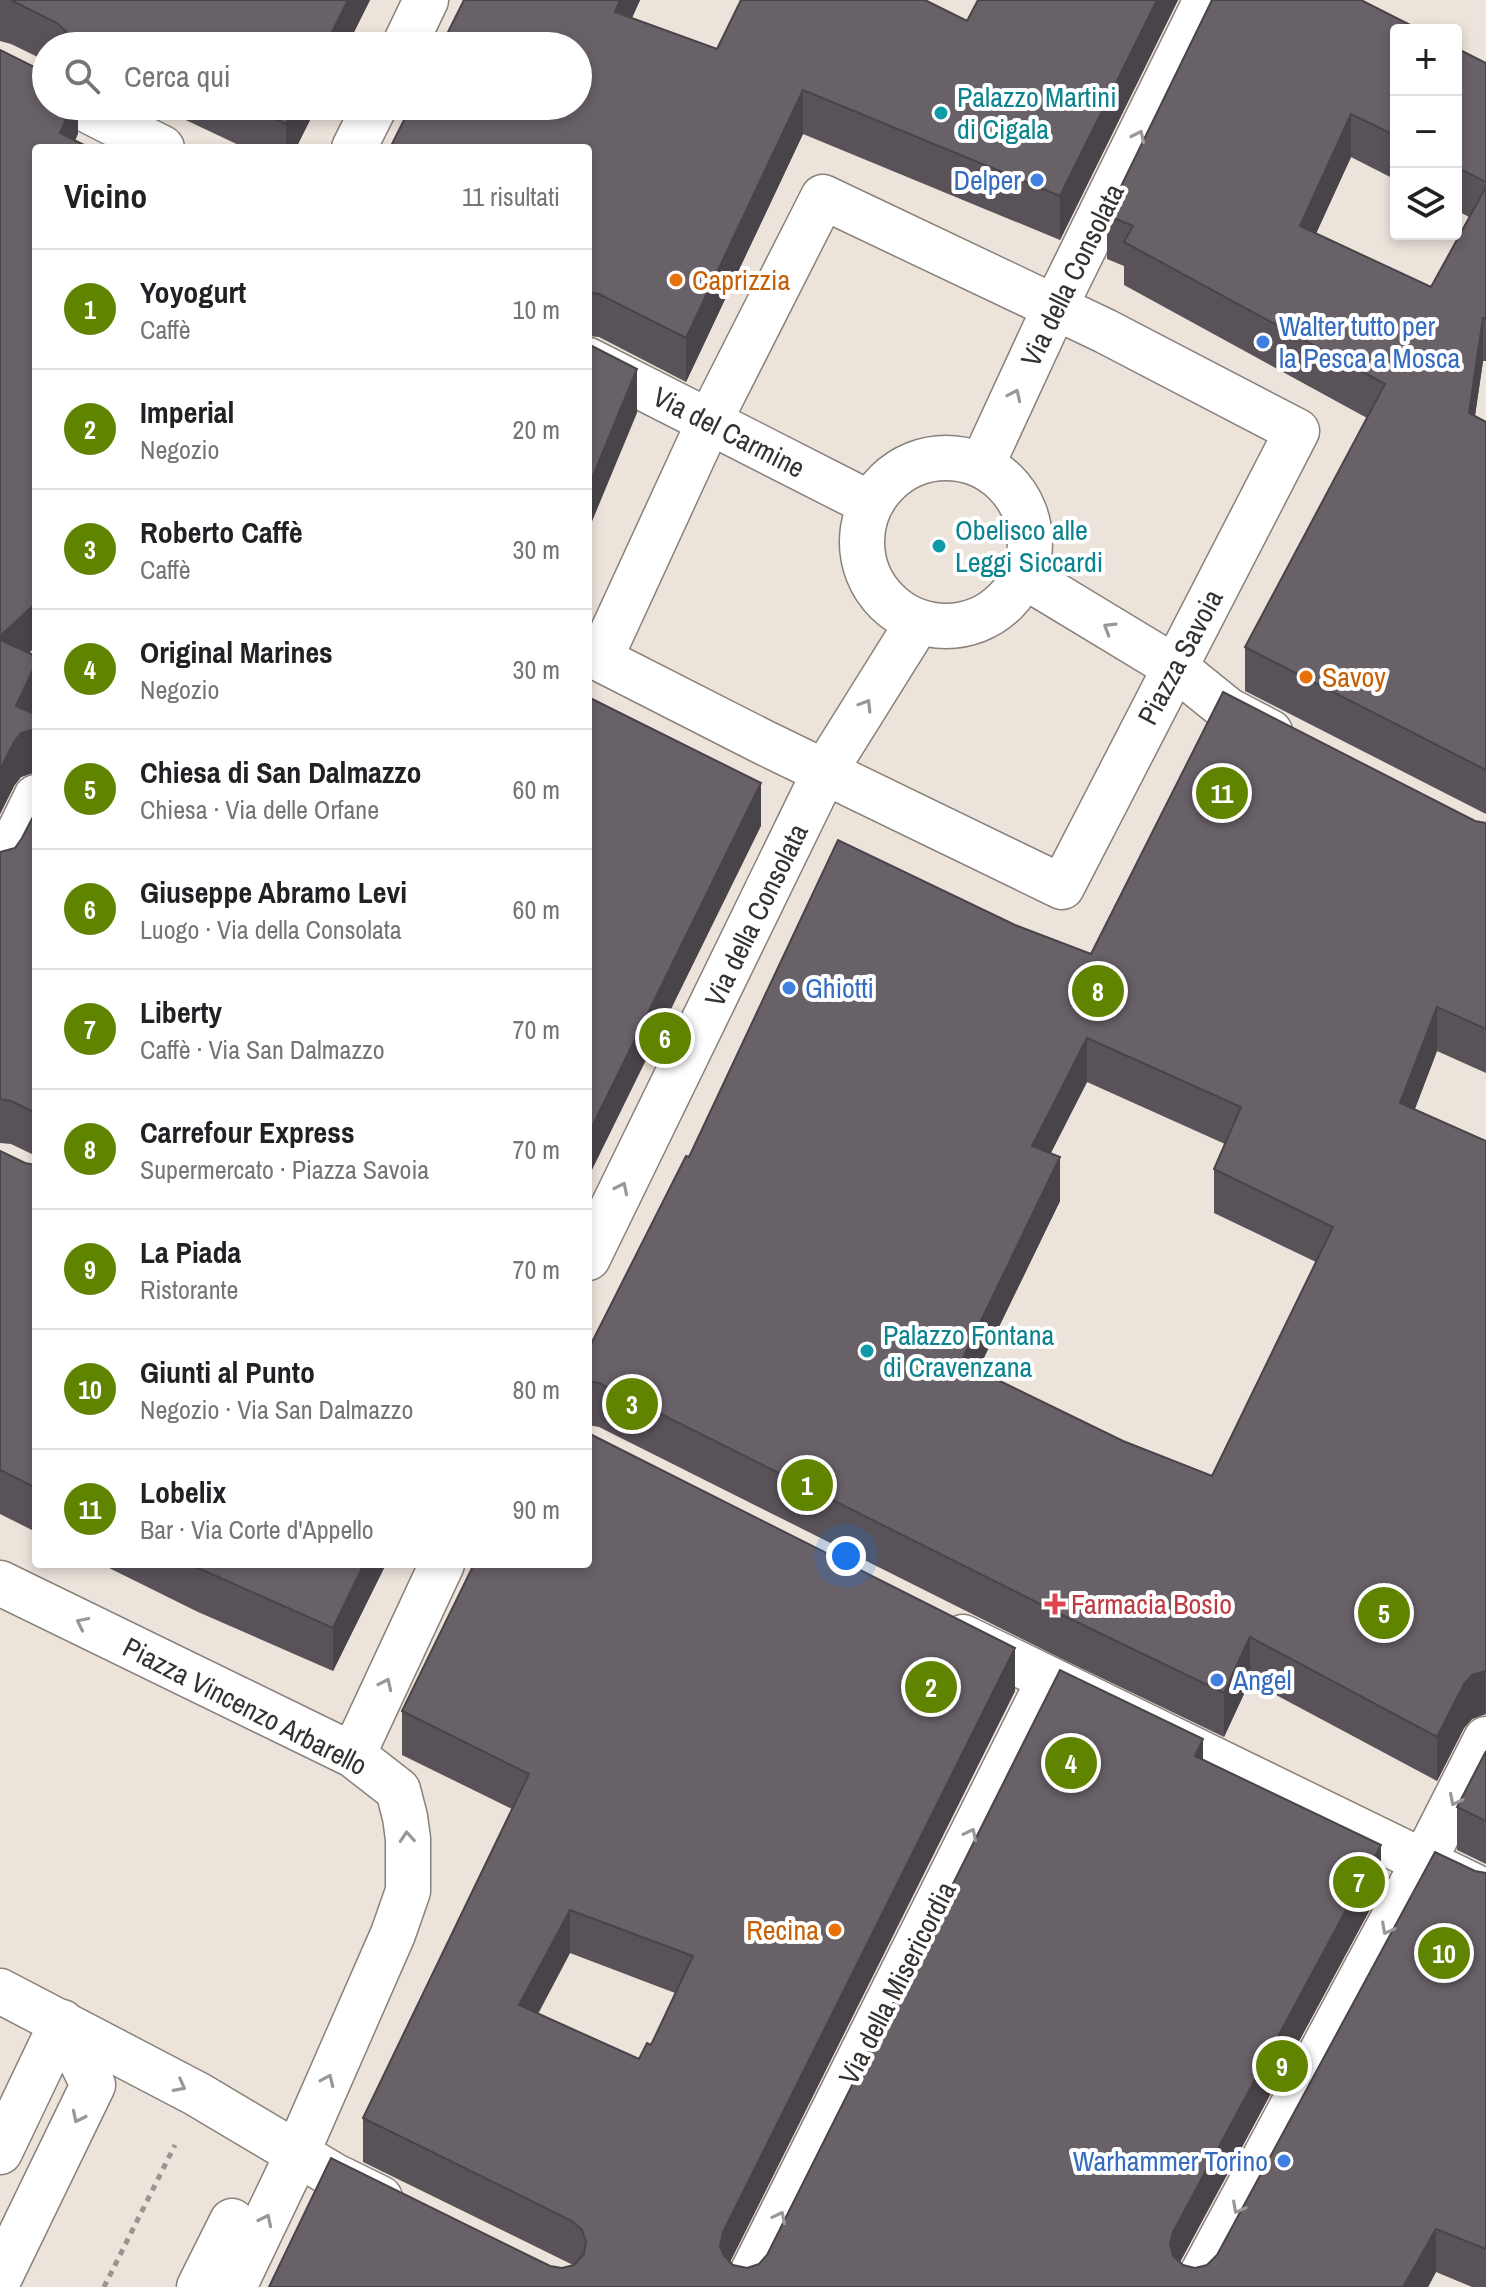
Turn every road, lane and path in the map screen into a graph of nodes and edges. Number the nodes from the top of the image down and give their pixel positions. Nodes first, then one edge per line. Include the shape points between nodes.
1 (426, 0) edge
2 (1206, 0) edge
3 (411, 32) edge
4 (107, 120) edge
5 (368, 120) edge
6 (154, 144) edge
7 (356, 144) edge
8 (1055, 307) junction
9 (592, 362) edge
10 (709, 422) junction
11 (982, 465) junction
12 (871, 504) junction
13 (1024, 576) junction
14 (918, 622) junction
15 (1176, 668) junction
16 (1310, 752) edge
17 (825, 771) junction
18 (32, 805) edge
19 (0, 871) edge
20 (592, 1250) edge
21 (440, 1568) edge
22 (0, 1583) edge
23 (923, 1617) edge
24 (1049, 1680) junction
25 (1486, 1739) edge
26 (353, 1755) junction
27 (1424, 1861) junction
28 (1486, 1892) edge
29 (0, 1991) edge
30 (62, 2022) junction
31 (177, 2141) dead end
32 (297, 2151) junction
33 (0, 2152) edge
34 (419, 2217) edge
35 (0, 2277) edge
36 (104, 2287) edge
37 (199, 2287) edge
38 (234, 2287) edge
39 (745, 2287) edge
40 (1195, 2287) edge

1 - 3 street
8 -> 2 street, Via della Consolata
4 - 6 street
5 - 7 street
8 - 10 street, Piazza Savoia via 823,197
11 -> 8 street, Via della Consolata
8 - 15 street, Piazza Savoia via 1297,431
9 - 10 street, Via del Carmine
10 - 12 street, Via del Carmine
10 - 17 street, Piazza Savoia via 600,659
11 - 12 street via 957,458 906,467
11 - 13 street via 1020,500 1031,551
12 - 14 street via 862,531 864,560 874,586 893,608
13 - 14 street via 1011,598 979,620 943,626
15 -> 13 street
17 -> 14 street, Via della Consolata
15 - 16 street via 1228,710
15 - 17 street, Piazza Savoia via 1062,887
20 -> 17 street, Via della Consolata
18 - 19 street
26 -> 21 street
26 -> 22 street, Piazza Vincenzo Arbarello
23 - 24 street
24 - 27 street
39 -> 24 street, Via della Misericordia
25 -> 27 street
32 -> 26 street, Piazza Vincenzo Arbarello via 408,1891 408,1839 398,1790
27 - 28 street
27 -> 40 street
29 - 30 street
30 -> 32 street
30 - 33 street
30 -> 35 street via 93,2085
31 - 36 path
32 - 34 street
32 - 37 street via 260,2164
38 -> 32 street, Piazza Vincenzo Arbarello

